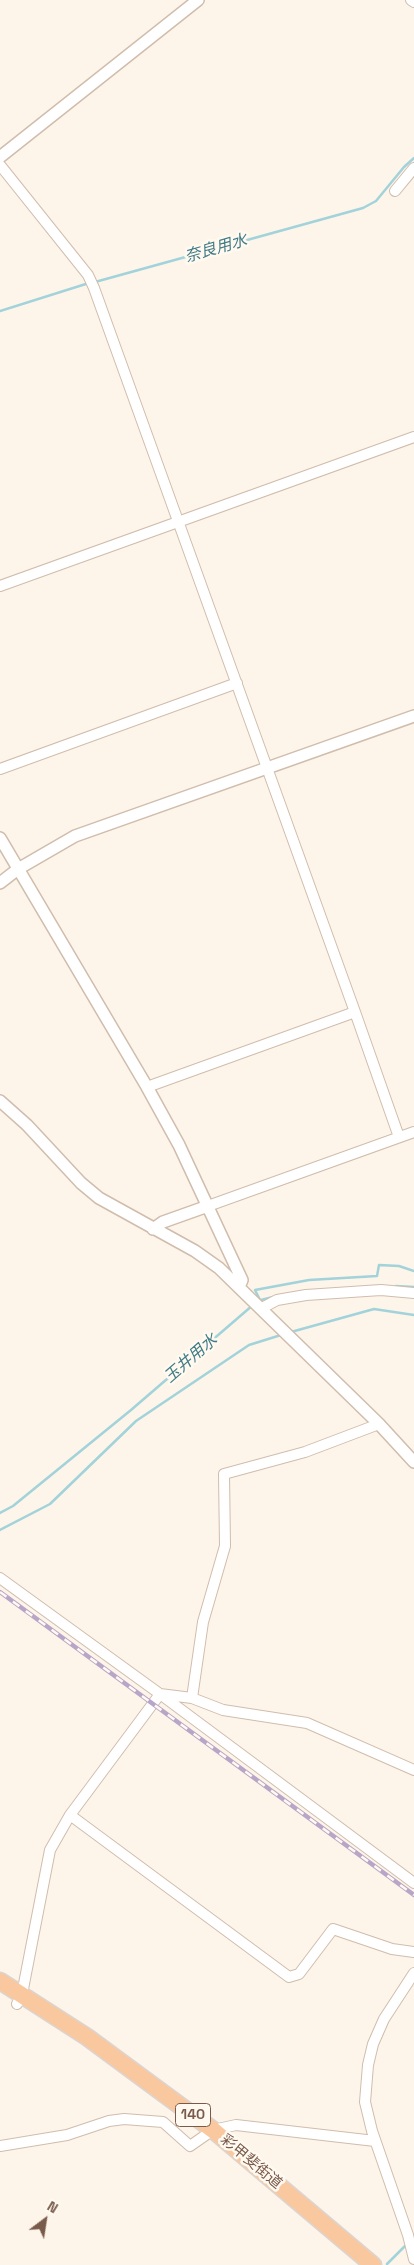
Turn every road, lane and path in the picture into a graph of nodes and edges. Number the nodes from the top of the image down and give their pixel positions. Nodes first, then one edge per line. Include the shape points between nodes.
1 (198, 0) edge
2 (0, 157) edge
3 (0, 165) edge
4 (414, 168) edge
5 (395, 191) dead end
6 (414, 437) edge
7 (178, 522) junction
8 (0, 586) edge
9 (237, 683) junction
10 (414, 716) edge
11 (0, 769) edge
12 (267, 769) junction
13 (0, 838) edge
14 (18, 869) junction
15 (0, 883) edge
16 (356, 1012) junction
17 (147, 1087) junction
18 (0, 1100) edge
19 (414, 1132) edge
20 (399, 1137) junction
21 (208, 1206) junction
22 (153, 1229) junction
23 (239, 1287) junction
24 (414, 1293) edge
25 (261, 1307) junction
26 (379, 1424) junction
27 (414, 1462) edge
28 (0, 1578) edge
29 (160, 1694) junction
30 (192, 1698) junction
31 (414, 1770) edge
32 (70, 1815) junction
33 (414, 1883) edge
34 (414, 1952) edge
35 (414, 1973) edge
36 (0, 1981) edge
37 (0, 1994) edge
38 (20, 1999) junction
39 (209, 2133) junction
40 (375, 2141) junction
41 (0, 2146) edge
42 (414, 2259) edge
43 (356, 2265) edge
44 (373, 2265) edge

1 - 2 street
3 - 7 street via 88,275
4 - 5 street
6 - 7 street
7 - 8 street
7 - 9 street
9 - 11 street
9 - 12 street
10 - 12 street
12 - 14 street via 75,836
12 - 16 street
13 - 14 street
14 - 15 street
14 - 17 street
16 - 17 street
16 - 20 street
17 - 21 street
18 - 22 street via 81,1183
19 - 20 street
20 - 21 street
21 - 22 street via 163,1222
21 - 23 street via 242,1280
22 - 23 street via 195,1251
23 - 25 street
24 - 25 street via 381,1290 306,1294 276,1300
25 - 26 street
26 - 27 street
26 - 30 street via 305,1452 224,1474 224,1546 203,1622
28 - 29 street
29 - 30 street
29 - 32 street
29 - 33 street
30 - 31 street via 223,1710 307,1723
32 - 34 street via 289,1977 299,1974 333,1929 392,1949
32 - 38 street via 50,1850
35 - 40 street via 384,2019 368,2064 365,2102
36 - 38 highway, 彩甲斐街道 / 140
37 - 38 highway, 彩甲斐街道 / 140
38 - 39 highway, 彩甲斐街道 / 140 via 87,2037
39 - 40 street via 236,2125
39 - 41 street via 190,2146 162,2122 124,2119 67,2135
39 - 43 highway, 彩甲斐街道 / 140
39 - 44 highway, 彩甲斐街道 / 140
40 - 42 street

